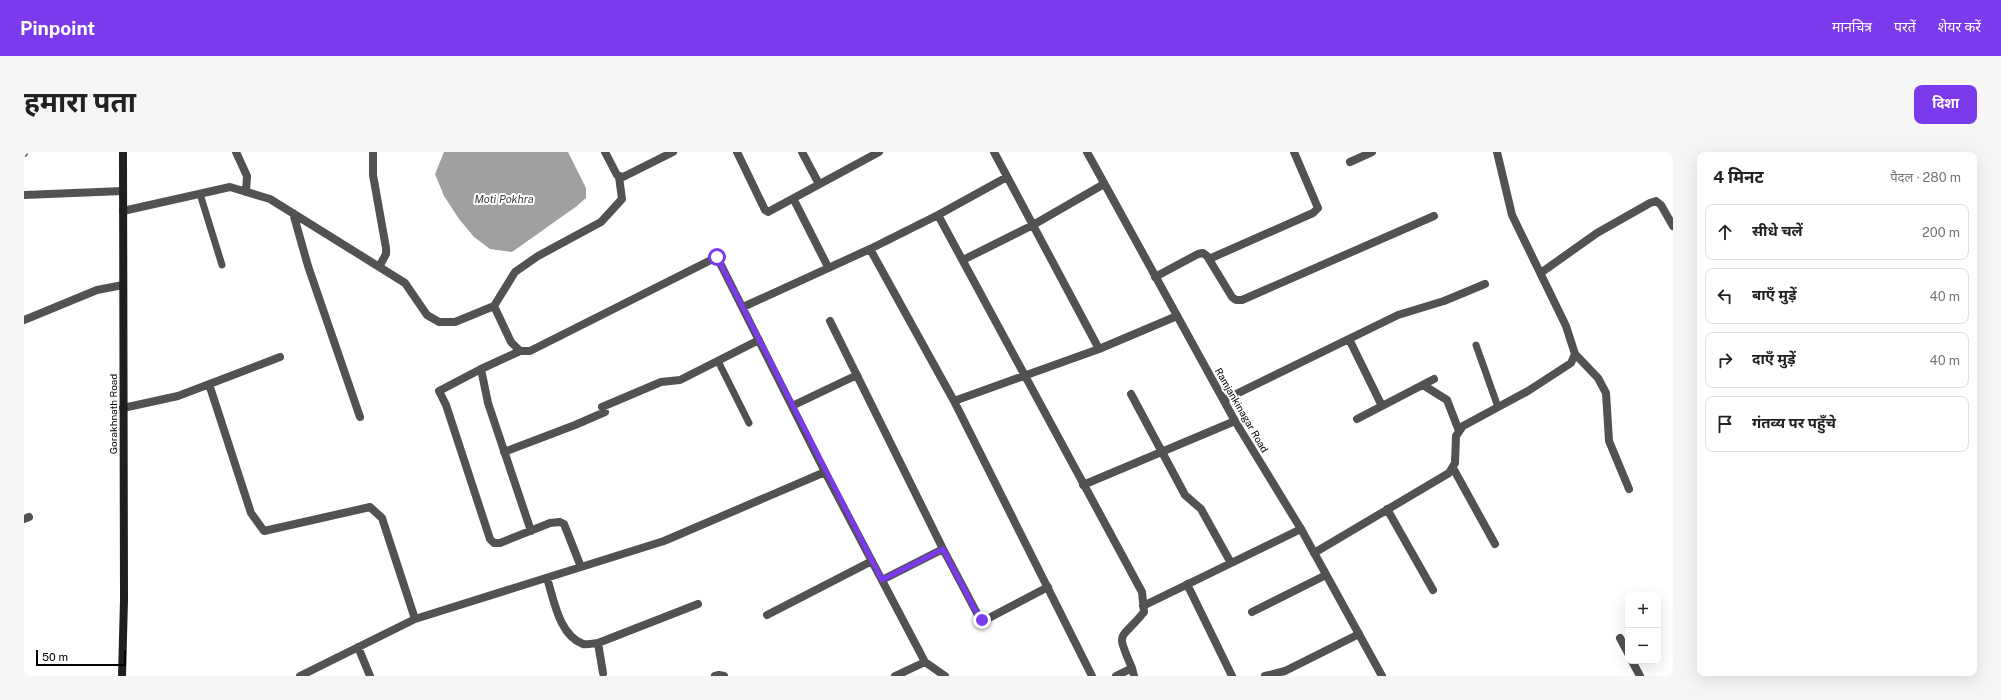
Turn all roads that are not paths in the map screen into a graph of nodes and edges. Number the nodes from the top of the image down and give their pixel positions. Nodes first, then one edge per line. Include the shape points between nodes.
1 (123, 152) edge
2 (236, 152) edge
3 (373, 152) edge
4 (605, 152) edge
5 (673, 152) edge
6 (737, 152) edge
7 (802, 152) edge
8 (879, 152) edge
9 (994, 152) edge
10 (1087, 152) edge
11 (1294, 152) edge
12 (1372, 152) edge
13 (1497, 152) edge
14 (1350, 162) dead end
15 (619, 177) junction
16 (1007, 177) junction
17 (819, 184) junction
18 (1104, 184) junction
19 (123, 191) junction
20 (246, 192) junction
21 (200, 194) junction
22 (24, 195) edge
23 (794, 200) junction
24 (123, 211) junction
25 (292, 213) junction
26 (938, 215) junction
27 (1434, 216) dead end
28 (1032, 225) junction
29 (1673, 226) edge
30 (870, 249) junction
31 (1209, 259) junction
32 (963, 260) junction
33 (222, 264) dead end
34 (379, 267) junction
35 (828, 267) junction
36 (1542, 272) junction
37 (1155, 277) junction
38 (1485, 284) dead end
39 (123, 285) junction
40 (494, 306) junction
41 (743, 307) junction
42 (1176, 316) junction
43 (24, 320) edge
44 (830, 321) dead end
45 (1349, 339) junction
46 (759, 340) junction
47 (1476, 345) dead end
48 (1099, 349) junction
49 (520, 351) junction
50 (1575, 354) junction
51 (280, 357) dead end
52 (718, 361) junction
53 (481, 369) junction
54 (857, 375) junction
55 (1024, 375) junction
56 (1434, 379) dead end
57 (209, 384) junction
58 (1423, 385) junction
59 (1131, 394) dead end
60 (1224, 400) junction
61 (954, 401) junction
62 (792, 406) junction
63 (1382, 406) junction
64 (1498, 407) junction
65 (123, 408) junction
66 (360, 417) dead end
67 (1357, 419) dead end
68 (1235, 421) junction
69 (749, 423) dead end
70 (1459, 431) junction
71 (504, 452) junction
72 (1162, 452) junction
73 (1453, 468) junction
74 (825, 472) junction
75 (1083, 485) junction
76 (1629, 489) dead end
77 (1387, 509) junction
78 (1301, 529) junction
79 (531, 531) junction
80 (1495, 544) dead end
81 (943, 549) junction
82 (1314, 553) junction
83 (872, 561) junction
84 (1230, 563) junction
85 (581, 568) junction
86 (1326, 574) junction
87 (547, 578) junction
88 (882, 580) junction
89 (1187, 584) junction
90 (1048, 587) junction
91 (1432, 590) dead end
92 (698, 604) dead end
93 (1143, 606) junction
94 (1252, 612) dead end
95 (767, 615) dead end
96 (415, 619) junction
97 (1359, 634) junction
98 (1620, 638) dead end
99 (598, 643) junction
100 (358, 647) junction
101 (1625, 647) edge
102 (925, 662) junction
103 (1634, 664) edge
104 (1133, 672) edge
105 (604, 675) edge
106 (122, 676) edge
107 (300, 676) edge
108 (370, 676) edge
109 (595, 676) edge
110 (715, 676) edge
111 (724, 676) edge
112 (895, 676) edge
113 (945, 676) edge
114 (1092, 676) edge
115 (1116, 676) edge
116 (1232, 676) edge
117 (1265, 676) edge
118 (1382, 676) edge
119 (1640, 676) edge

1 - 19 main road, Gorakhnath Road
2 - 20 street via 247,176
3 - 34 street via 373,175 386,248 386,254
4 - 15 street
5 - 15 street
6 - 23 street via 766,212
7 - 17 street
8 - 17 street
9 - 16 street
10 - 18 street, Ramjankinagar Road
11 - 31 street via 1318,208 1313,213
12 - 14 street
13 - 36 street via 1512,215
15 - 40 street via 622,199 601,222 538,256 515,272
16 - 26 street
16 - 28 street
17 - 23 street
18 - 28 street
18 - 37 street, Ramjankinagar Road
19 - 22 street
19 - 24 main road, Gorakhnath Road
20 - 21 street via 230,187
20 - 25 street via 270,199
21 - 24 street
21 - 33 lane
23 - 35 street
24 - 39 main road, Gorakhnath Road
25 - 34 street
25 - 66 street
26 - 30 street
26 - 32 street
27 - 31 street via 1242,300 1232,297
28 - 32 street
28 - 48 street
29 - 36 street via 1661,205 1656,202 1650,203 1597,233
30 - 35 street
30 - 61 street
31 - 37 street via 1203,253 1198,254
32 - 55 street
34 - 40 street via 405,283 427,315 439,322 455,322
35 - 41 street
36 - 50 street via 1566,326
37 - 42 street, Ramjankinagar Road
38 - 45 street via 1444,301 1398,315
39 - 43 street via 97,290
39 - 65 main road, Gorakhnath Road
40 - 49 street via 511,342
41 - 46 street
41 - 49 street via 717,257 530,351
42 - 48 street
42 - 60 street, Ramjankinagar Road
44 - 54 street
45 - 60 street
45 - 63 street
46 - 52 street
46 - 62 street
47 - 64 lane
48 - 55 street
49 - 53 street
50 - 64 street via 1571,363
50 - 76 street via 1598,378 1606,393 1609,441
51 - 57 street
52 - 69 lane
52 - 71 street via 680,380 661,382 575,426
53 - 71 street via 488,403
53 - 79 street via 439,391 446,405 490,539 494,543 500,543
54 - 62 street
54 - 81 street
55 - 61 street
55 - 75 street
56 - 58 street
57 - 65 street via 178,396
57 - 96 street via 250,513 256,522 264,531 370,507 382,518
58 - 63 street
58 - 70 street via 1447,400
59 - 72 street
60 - 68 street, Ramjankinagar Road
61 - 90 street
62 - 74 street
63 - 67 street
64 - 70 street via 1463,426
65 - 106 main road, Gorakhnath Road
68 - 72 street
68 - 78 street, Ramjankinagar Road
70 - 73 street via 1455,441 1456,457
71 - 79 street
72 - 75 street
72 - 84 street via 1185,495 1201,509
73 - 77 street via 1449,473
73 - 80 street
74 - 83 street
74 - 85 street via 664,541
75 - 93 street via 1142,592
77 - 82 street
77 - 91 street
78 - 82 street, Ramjankinagar Road
78 - 84 street
79 - 85 street via 550,523 563,523
81 - 88 street
81 - 90 street via 982,620
82 - 86 street, Ramjankinagar Road
83 - 88 street
83 - 95 street
84 - 89 street
85 - 87 street
86 - 94 street
86 - 97 street, Ramjankinagar Road
87 - 96 street
87 - 99 street via 563,626 584,644
88 - 102 street
89 - 93 street
89 - 116 street
90 - 114 street
92 - 99 street
93 - 104 street via 1144,612 1121,638
96 - 100 street
97 - 117 street via 1285,671
97 - 118 street, Ramjankinagar Road
98 - 101 street
99 - 105 street
100 - 107 street
100 - 108 street
102 - 112 street
102 - 113 street
103 - 119 street
104 - 115 street
105 - 109 street
110 - 111 street

